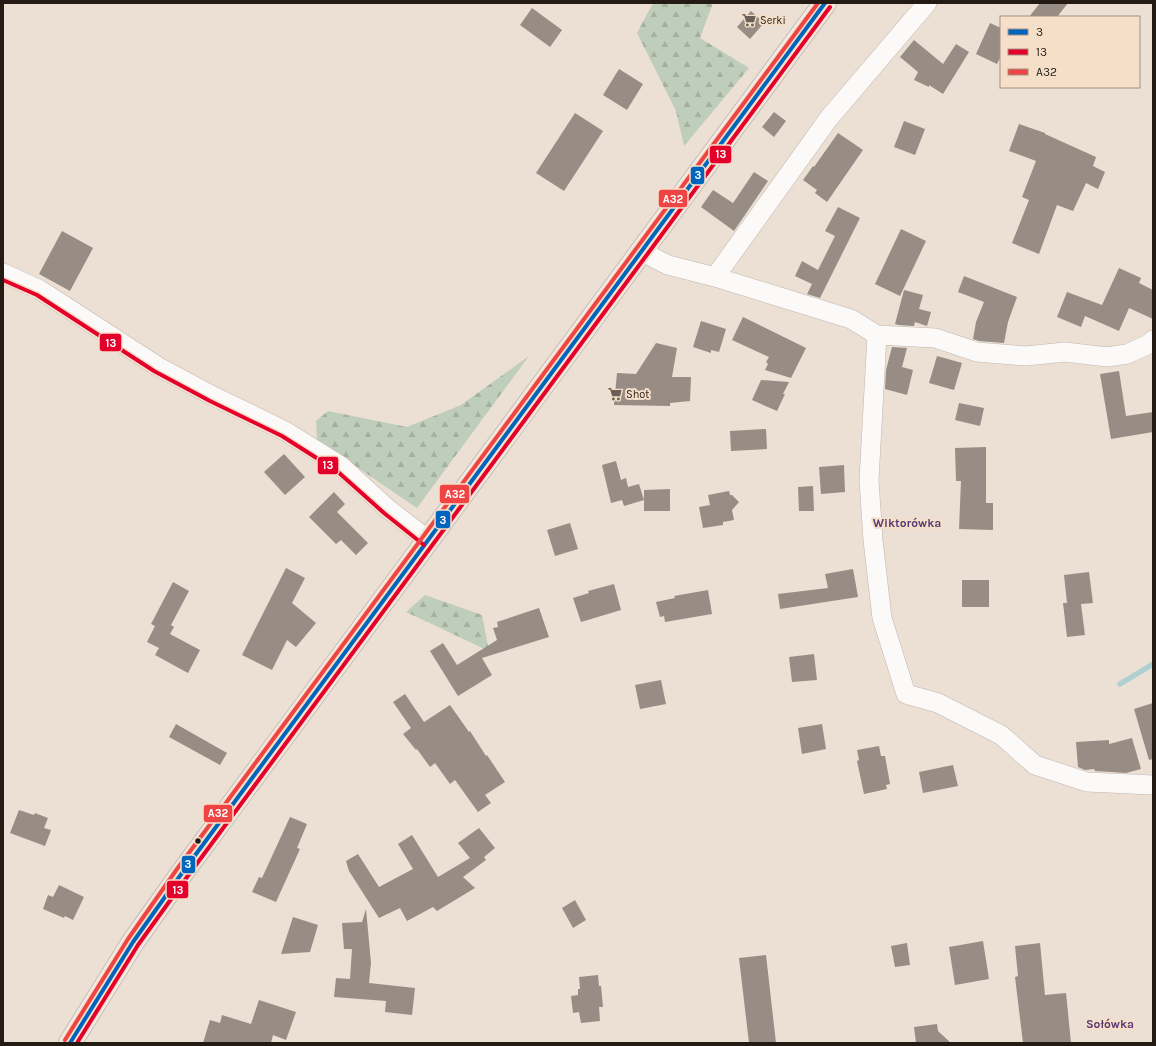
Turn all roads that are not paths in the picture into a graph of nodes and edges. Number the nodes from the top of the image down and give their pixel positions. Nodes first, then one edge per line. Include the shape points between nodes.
1 (825, 3) edge
2 (927, 3) edge
3 (642, 251) junction
4 (3, 273) edge
5 (715, 276) junction
6 (877, 335) junction
7 (1153, 340) edge
8 (428, 540) junction
9 (1153, 785) edge
10 (70, 1043) edge

1 - 3 main road
2 - 5 street via 829,118
3 - 5 street via 668,265
3 - 8 main road
4 - 8 street via 40,290 157,366 285,431 341,466 388,509
5 - 6 street via 851,319
6 - 7 street via 935,338 977,352 1026,356 1065,352 1107,357 1127,354
6 - 9 street via 869,480 872,525 882,618 906,694 938,703 1001,735 1035,764 1087,782
8 - 10 main road via 182,873 133,942

